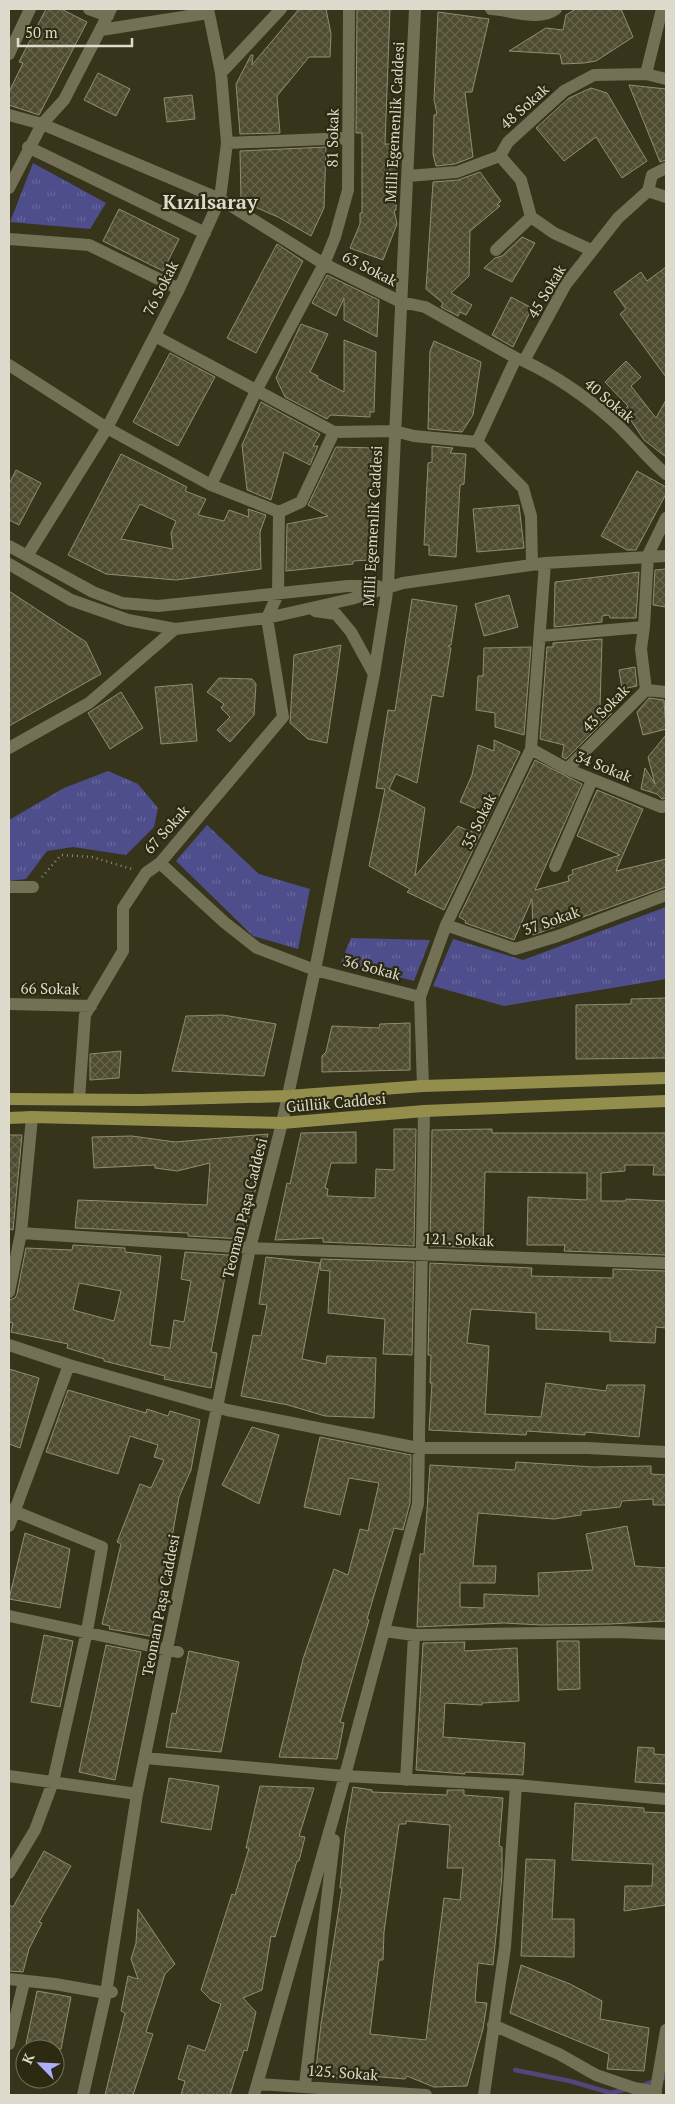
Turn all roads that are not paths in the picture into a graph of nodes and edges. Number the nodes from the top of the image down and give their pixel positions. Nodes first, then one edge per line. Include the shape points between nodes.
1 (30, 9) edge
2 (89, 9) edge
3 (280, 9) edge
4 (349, 9) edge
5 (415, 9) edge
6 (491, 9) edge
7 (556, 9) edge
8 (662, 9) edge
9 (208, 11) edge
10 (109, 12) edge
11 (101, 30) junction
12 (9, 54) edge
13 (221, 73) junction
14 (646, 74) junction
15 (666, 79) edge
16 (9, 115) edge
17 (42, 124) junction
18 (348, 138) junction
19 (227, 143) junction
20 (28, 147) junction
21 (500, 156) junction
22 (666, 168) edge
23 (408, 176) junction
24 (9, 184) edge
25 (648, 191) junction
26 (666, 196) edge
27 (220, 199) junction
28 (531, 217) junction
29 (205, 233) junction
30 (9, 239) edge
31 (496, 250) dead end
32 (591, 250) junction
33 (324, 264) junction
34 (179, 289) junction
35 (401, 302) junction
36 (442, 317) joint
37 (155, 336) junction
38 (520, 359) junction
39 (9, 365) edge
40 (256, 390) junction
41 (107, 428) junction
42 (394, 431) junction
43 (334, 432) junction
44 (477, 442) junction
45 (666, 474) edge
46 (211, 485) junction
47 (279, 512) junction
48 (666, 518) edge
49 (9, 546) edge
50 (28, 556) junction
51 (648, 556) junction
52 (666, 556) edge
53 (9, 563) edge
54 (545, 563) junction
55 (532, 565) junction
56 (388, 586) junction
57 (278, 594) junction
58 (307, 609) junction
59 (267, 618) junction
60 (644, 627) junction
61 (175, 629) junction
62 (540, 636) junction
63 (374, 674) junction
64 (646, 690) junction
65 (666, 692) edge
66 (9, 748) edge
67 (531, 749) junction
68 (567, 769) junction
69 (592, 780) junction
70 (666, 806) edge
71 (160, 863) junction
72 (555, 866) dead end
73 (33, 887) road end
74 (9, 888) edge
75 (666, 895) edge
76 (446, 925) junction
77 (315, 970) junction
78 (420, 997) junction
79 (9, 1004) edge
80 (90, 1006) junction
81 (666, 1078) edge
82 (423, 1086) junction
83 (288, 1096) junction
84 (9, 1099) edge
85 (79, 1099) junction
86 (666, 1101) edge
87 (424, 1111) junction
88 (32, 1117) junction
89 (9, 1118) edge
90 (282, 1123) junction
91 (21, 1233) junction
92 (250, 1248) junction
93 (421, 1254) junction
94 (666, 1263) edge
95 (9, 1292) edge
96 (9, 1346) edge
97 (69, 1365) junction
98 (216, 1406) junction
99 (418, 1448) junction
100 (666, 1452) edge
101 (11, 1510) edge
102 (9, 1526) edge
103 (9, 1616) edge
104 (384, 1630) junction
105 (87, 1631) junction
106 (666, 1634) edge
107 (414, 1635) junction
108 (172, 1651) junction
109 (145, 1758) junction
110 (9, 1776) edge
111 (344, 1776) junction
112 (406, 1780) junction
113 (53, 1782) junction
114 (516, 1785) junction
115 (137, 1794) junction
116 (340, 1794) junction
117 (666, 1799) edge
118 (13, 1858) edge
119 (9, 1873) edge
120 (9, 1979) edge
121 (24, 1982) junction
122 (110, 1992) junction
123 (494, 2026) junction
124 (666, 2030) edge
125 (9, 2044) edge
126 (305, 2085) junction
127 (256, 2090) edge
128 (656, 2094) edge
129 (83, 2095) edge
130 (426, 2095) edge
131 (484, 2095) edge

1 - 12 street
2 - 10 street
3 - 13 street
4 - 18 street, 81 Sokak
5 - 23 street, Milli Egemenlik Caddesi
6 - 7 street via 537,16
8 - 14 street
9 - 11 street
9 - 13 street, 76 Sokak
10 - 11 street
11 - 17 street via 64,100
13 - 19 street, 76 Sokak
14 - 15 street, 48 Sokak
14 - 21 street, 48 Sokak via 594,75 579,83 564,92 508,142
16 - 17 street, 63 Sokak
17 - 20 street
17 - 27 street, 63 Sokak
18 - 19 street
18 - 33 street, 81 Sokak via 348,190
19 - 27 street, 76 Sokak
20 - 24 street
20 - 29 street
21 - 23 street via 457,172
21 - 28 street via 521,180
22 - 25 street, 45 Sokak via 652,175
23 - 35 street, Milli Egemenlik Caddesi
25 - 26 street
25 - 32 street, 45 Sokak via 618,218
27 - 29 street, 76 Sokak
27 - 33 street, 63 Sokak
28 - 31 street
28 - 32 street via 554,233
29 - 34 street, 76 Sokak
30 - 34 street via 89,245
32 - 38 street, 45 Sokak
33 - 35 street, 63 Sokak
33 - 40 street, 81 Sokak
34 - 37 street, 76 Sokak
35 - 36 street, 63 Sokak via 425,307
35 - 42 street, Milli Egemenlik Caddesi
36 - 38 street, 40 Sokak
37 - 40 street
37 - 41 street, 76 Sokak
38 - 44 street, 45 Sokak
38 - 45 street, 40 Sokak via 567,385 612,420
39 - 41 street
40 - 43 street
40 - 46 street, 81 Sokak
41 - 46 street
41 - 50 street, 76 Sokak
42 - 43 street
42 - 44 street
42 - 56 street, Milli Egemenlik Caddesi
43 - 47 street via 301,502
44 - 55 street via 523,488 531,516
46 - 47 street
47 - 57 street
48 - 51 street
49 - 50 street
50 - 53 street
50 - 57 street via 93,592 122,603 158,606
51 - 52 street
51 - 54 street
51 - 60 street
53 - 61 street via 71,600 128,620
54 - 55 street
54 - 62 street, 35 Sokak
55 - 56 street
56 - 57 street via 348,586
56 - 58 street via 352,599
56 - 63 street, Milli Egemenlik Caddesi
57 - 59 street
58 - 59 street
58 - 63 street via 336,614 351,632
59 - 61 street
59 - 71 street, 67 Sokak via 283,717
60 - 62 street
60 - 64 street via 641,649
61 - 66 street via 89,703
62 - 67 street, 35 Sokak
63 - 77 street, Milli Egemenlik Caddesi
64 - 65 street
64 - 68 street, 43 Sokak
67 - 68 street, 34 Sokak
67 - 76 street, 35 Sokak
68 - 69 street, 34 Sokak
69 - 70 street, 34 Sokak via 661,807
69 - 72 street
71 - 77 street, 36 Sokak via 257,948
71 - 80 street, 67 Sokak via 146,874 123,908 123,951
73 - 74 street
75 - 76 street, 37 Sokak via 515,949
76 - 78 street, 35 Sokak
77 - 78 street, 36 Sokak
77 - 83 street, Milli Egemenlik Caddesi
78 - 82 street, 35 Sokak
79 - 80 street, 66 Sokak
80 - 85 street, 67 Sokak via 85,1015
81 - 82 main road, Güllük Caddesi
82 - 83 main road, Güllük Caddesi
83 - 85 main road, Güllük Caddesi
83 - 90 street, Teoman Paşa Caddesi
84 - 85 main road, Güllük Caddesi
86 - 87 main road, Güllük Caddesi
87 - 90 main road, Güllük Caddesi
87 - 93 street
88 - 89 main road, Güllük Caddesi
88 - 90 main road, Güllük Caddesi
88 - 91 street
90 - 92 street, Teoman Paşa Caddesi
91 - 92 street, 121. Sokak
91 - 95 street
92 - 93 street, 121. Sokak
92 - 98 street, Teoman Paşa Caddesi
93 - 94 street, 121. Sokak
93 - 99 street
96 - 97 street
97 - 98 street
97 - 101 street
98 - 99 street
98 - 108 street, Teoman Paşa Caddesi
99 - 100 street via 587,1448
99 - 104 street via 418,1504
101 - 102 street
101 - 105 street via 102,1547
103 - 105 street
104 - 107 street
104 - 111 street
105 - 108 street
105 - 113 street
106 - 107 street
107 - 112 street
108 - 109 street, Teoman Paşa Caddesi
109 - 111 street
109 - 115 street, Teoman Paşa Caddesi
110 - 113 street
111 - 112 street
111 - 116 street
112 - 114 street
113 - 115 street
113 - 118 street via 35,1830
114 - 117 street
114 - 123 street via 505,1947
115 - 122 street, Teoman Paşa Caddesi
116 - 126 street
116 - 127 street
118 - 119 street
120 - 121 street
121 - 122 street
121 - 125 street
122 - 129 street, Teoman Paşa Caddesi
123 - 128 street via 559,2054 596,2075
123 - 131 street
124 - 128 street
126 - 127 street, 125. Sokak
126 - 130 street, 125. Sokak

